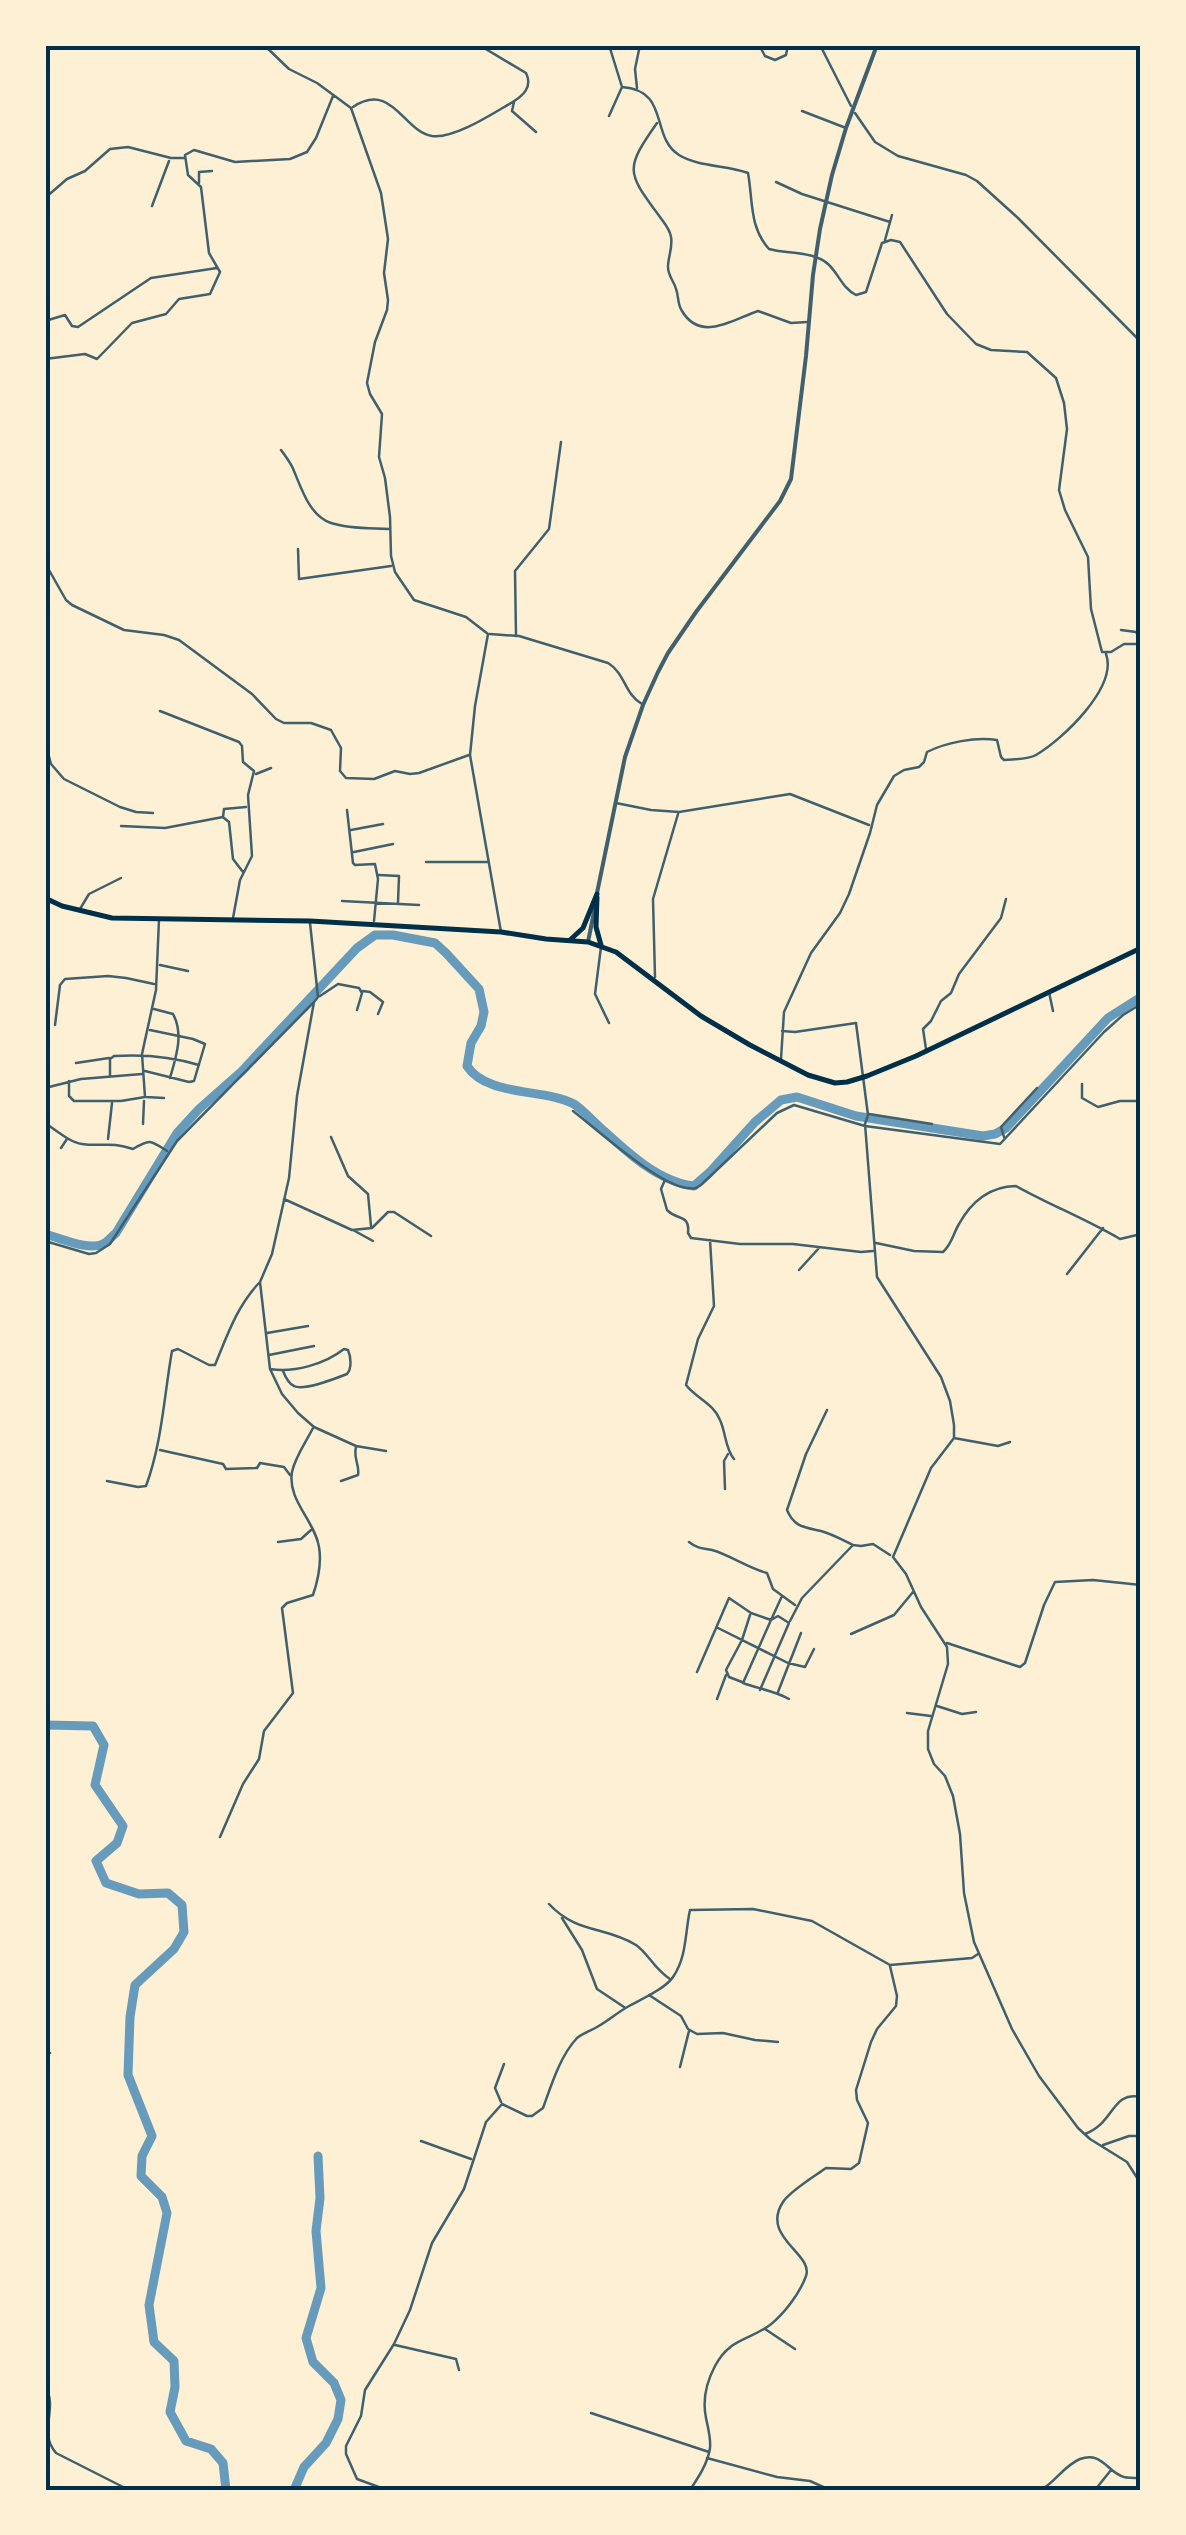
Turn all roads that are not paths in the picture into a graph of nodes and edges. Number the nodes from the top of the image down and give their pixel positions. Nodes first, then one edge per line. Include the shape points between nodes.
1 (264, 45) edge
2 (479, 45) edge
3 (609, 45) edge
4 (640, 45) edge
5 (759, 45) edge
6 (788, 45) edge
7 (820, 45) edge
8 (878, 45) edge
9 (622, 87) junction
10 (637, 89) junction
11 (334, 95) junction
12 (515, 101) junction
13 (351, 108) junction
14 (802, 110) dead end
15 (853, 110) junction
16 (609, 116) dead end
17 (658, 120) junction
18 (846, 128) junction
19 (536, 132) dead end
20 (170, 158) junction
21 (184, 158) junction
22 (212, 172) dead end
23 (776, 182) dead end
24 (199, 185) junction
25 (45, 198) edge
26 (826, 201) junction
27 (152, 206) dead end
28 (892, 214) dead end
29 (890, 222) junction
30 (884, 242) junction
31 (816, 257) junction
32 (218, 268) junction
33 (45, 322) edge
34 (808, 322) junction
35 (1141, 342) edge
36 (45, 359) edge
37 (562, 442) dead end
38 (281, 450) dead end
39 (390, 529) junction
40 (298, 548) dead end
41 (45, 564) edge
42 (393, 565) junction
43 (1121, 630) dead end
44 (488, 634) junction
45 (516, 636) junction
46 (1141, 643) edge
47 (1105, 653) junction
48 (644, 705) junction
49 (160, 712) dead end
50 (45, 742) edge
51 (470, 754) junction
52 (272, 768) dead end
53 (254, 775) junction
54 (614, 802) junction
55 (248, 807) junction
56 (347, 810) dead end
57 (679, 812) junction
58 (153, 813) dead end
59 (223, 817) junction
60 (383, 824) dead end
61 (121, 826) dead end
62 (871, 826) junction
63 (349, 830) junction
64 (392, 844) dead end
65 (352, 852) junction
66 (426, 862) dead end
67 (489, 862) junction
68 (243, 872) junction
69 (378, 875) junction
70 (121, 878) dead end
71 (597, 894) junction
72 (45, 898) edge
73 (1006, 898) dead end
74 (342, 901) dead end
75 (376, 904) junction
76 (398, 904) junction
77 (419, 905) dead end
78 (80, 910) junction
79 (160, 919) junction
80 (232, 919) junction
81 (310, 922) junction
82 (374, 925) junction
83 (501, 932) junction
84 (570, 940) junction
85 (588, 942) junction
86 (601, 946) junction
87 (1141, 948) edge
88 (158, 965) junction
89 (188, 971) dead end
90 (156, 984) junction
91 (656, 984) junction
92 (362, 991) junction
93 (1049, 991) junction
94 (317, 993) junction
95 (314, 1002) junction
96 (1141, 1004) edge
97 (152, 1009) junction
98 (358, 1010) dead end
99 (1053, 1012) dead end
100 (378, 1014) dead end
101 (609, 1024) dead end
102 (55, 1025) dead end
103 (147, 1030) junction
104 (782, 1031) junction
105 (178, 1035) junction
106 (926, 1050) junction
107 (142, 1054) junction
108 (111, 1057) junction
109 (176, 1058) junction
110 (781, 1060) junction
111 (76, 1063) dead end
112 (199, 1065) junction
113 (144, 1072) junction
114 (110, 1076) junction
115 (170, 1078) junction
116 (862, 1078) junction
117 (69, 1082) junction
118 (1082, 1084) dead end
119 (45, 1088) edge
120 (1037, 1088) dead end
121 (145, 1097) junction
122 (164, 1098) dead end
123 (1141, 1101) edge
124 (112, 1102) junction
125 (573, 1111) dead end
126 (868, 1114) junction
127 (45, 1123) edge
128 (143, 1124) dead end
129 (932, 1124) dead end
130 (865, 1125) junction
131 (331, 1137) dead end
132 (67, 1138) junction
133 (108, 1138) dead end
134 (1004, 1138) junction
135 (62, 1148) dead end
136 (167, 1151) junction
137 (666, 1179) junction
138 (283, 1198) junction
139 (372, 1228) junction
140 (1103, 1228) junction
141 (352, 1230) junction
142 (1141, 1234) edge
143 (432, 1236) dead end
144 (710, 1239) junction
145 (45, 1241) edge
146 (372, 1241) dead end
147 (874, 1243) junction
148 (820, 1247) junction
149 (874, 1249) junction
150 (799, 1270) dead end
151 (1067, 1274) dead end
152 (260, 1282) junction
153 (308, 1326) dead end
154 (265, 1333) junction
155 (314, 1346) dead end
156 (268, 1355) junction
157 (270, 1369) junction
158 (283, 1372) junction
159 (827, 1410) dead end
160 (314, 1427) junction
161 (954, 1438) junction
162 (1010, 1442) dead end
163 (356, 1446) junction
164 (157, 1450) junction
165 (386, 1452) dead end
166 (729, 1453) junction
167 (734, 1459) dead end
168 (291, 1476) junction
169 (341, 1481) dead end
170 (107, 1482) dead end
171 (725, 1489) dead end
172 (312, 1529) junction
173 (278, 1542) dead end
174 (689, 1542) dead end
175 (854, 1545) junction
176 (892, 1557) junction
177 (1141, 1585) edge
178 (913, 1592) junction
179 (782, 1596) junction
180 (797, 1606) junction
181 (751, 1613) junction
182 (771, 1620) junction
183 (789, 1623) junction
184 (716, 1627) junction
185 (801, 1633) dead end
186 (851, 1634) dead end
187 (742, 1640) junction
188 (946, 1642) junction
189 (758, 1646) junction
190 (814, 1649) dead end
191 (774, 1656) junction
192 (788, 1663) junction
193 (697, 1672) dead end
194 (726, 1674) junction
195 (743, 1683) junction
196 (760, 1690) junction
197 (778, 1693) junction
198 (717, 1699) dead end
199 (789, 1700) dead end
200 (936, 1706) junction
201 (976, 1712) dead end
202 (907, 1713) dead end
203 (932, 1716) junction
204 (220, 1837) dead end
205 (549, 1904) dead end
206 (558, 1913) junction
207 (980, 1953) junction
208 (890, 1965) junction
209 (672, 1980) junction
210 (647, 1994) junction
211 (625, 2008) junction
212 (689, 2030) junction
213 (778, 2042) dead end
214 (504, 2064) dead end
215 (680, 2067) dead end
216 (1141, 2097) edge
217 (502, 2104) junction
218 (1084, 2134) junction
219 (1141, 2136) edge
220 (421, 2141) dead end
221 (1102, 2146) junction
222 (473, 2160) junction
223 (1138, 2173) edge
224 (1141, 2184) edge
225 (764, 2328) junction
226 (394, 2344) junction
227 (795, 2349) dead end
228 (458, 2370) dead end
229 (45, 2386) edge
230 (592, 2413) dead end
231 (710, 2452) junction
232 (708, 2458) junction
233 (1112, 2470) junction
234 (1141, 2478) edge
235 (129, 2490) edge
236 (387, 2490) edge
237 (690, 2490) edge
238 (830, 2490) edge
239 (1041, 2490) edge
240 (1095, 2490) edge

1 - 11 street
2 - 12 street via 530,78
3 - 9 street
4 - 10 street
5 - 6 street via 776,60 786,56
7 - 15 street
8 - 15 street
9 - 10 street
9 - 16 street
10 - 17 street via 656,108
11 - 13 street
11 - 21 street via 306,152 235,162 190,150
12 - 13 street via 436,137 418,131 395,106 364,100
12 - 19 street via 512,111
13 - 39 street via 381,193 388,239 387,310 367,383 382,414 379,456
14 - 18 street
15 - 18 street
15 - 35 street via 875,142 898,156 977,180
17 - 31 street via 679,156 748,173 752,216 769,250
17 - 34 street via 636,153 634,176 672,235 668,272 684,314 706,328 758,311 787,323
18 - 26 street
20 - 21 street
20 - 25 street via 110,149
20 - 27 street
21 - 24 street
22 - 24 street via 199,172
23 - 26 street
24 - 32 street via 209,254
26 - 29 street
26 - 31 street
28 - 29 street
29 - 30 street
30 - 31 street via 860,295 851,294
30 - 47 street via 904,246 947,314 976,344 1027,352 1056,378 1067,429 1059,490 1088,557 1091,608
31 - 34 street
32 - 33 street via 150,278 76,328 64,314
32 - 36 street via 210,294 182,298 166,314 132,323 97,359
34 - 48 street via 786,491 668,653
37 - 45 street via 549,529 515,571
38 - 39 street via 321,517
39 - 42 street
40 - 42 street via 299,579
41 - 51 street via 72,605 124,630 179,640 280,721 330,730 346,778 419,773
42 - 44 street via 414,600 466,617
43 - 46 street via 1136,632
44 - 45 street
44 - 51 street
45 - 48 street via 612,665
46 - 47 street
47 - 62 street via 1109,665 1100,692 1035,755 1004,760 991,739 930,750 921,766 894,776
48 - 54 street
49 - 53 street via 239,742 242,762
50 - 58 street via 50,764 64,779 120,808
51 - 67 street
52 - 53 street
53 - 55 street
54 - 57 street
54 - 71 street
55 - 59 street via 224,809
55 - 68 street via 252,849
56 - 63 street
57 - 62 street via 790,794
57 - 91 street via 653,899
59 - 61 street via 165,828
59 - 68 street
60 - 63 street
62 - 104 street via 849,894 810,953
63 - 65 street
64 - 65 street
65 - 69 street via 355,865 375,864
66 - 67 street
67 - 83 street
68 - 80 street
69 - 75 street
69 - 76 street via 399,876
70 - 78 street via 89,894
71 - 84 main road via 583,928
71 - 85 street
71 - 86 main road
72 - 78 main road
73 - 106 street via 1001,918 923,1029
74 - 75 street
75 - 76 street
75 - 82 street
76 - 77 street
78 - 79 main road
79 - 80 main road
79 - 88 street
80 - 81 main road
81 - 82 main road
81 - 94 street
82 - 83 main road
83 - 84 main road
84 - 85 main road
85 - 86 main road
86 - 91 main road
86 - 101 street via 595,994
87 - 93 main road
88 - 89 street
88 - 90 street
90 - 97 street
90 - 102 street via 108,976 65,979
91 - 110 main road
92 - 94 street via 338,984
92 - 98 street
92 - 100 street via 383,1002
93 - 99 street
93 - 106 main road
94 - 95 street
95 - 136 street
95 - 138 street
96 - 134 street via 1104,1032
97 - 103 street
97 - 105 street via 175,1016
103 - 105 street
103 - 107 street
104 - 110 street
104 - 116 street via 855,1022
105 - 109 street
105 - 112 street via 204,1042
106 - 116 main road
107 - 108 street
107 - 109 street
107 - 113 street
108 - 111 street
108 - 114 street
109 - 112 street
109 - 115 street
110 - 116 main road via 824,1081
112 - 115 street via 194,1081
113 - 114 street
113 - 115 street
113 - 121 street
114 - 117 street
116 - 126 street
117 - 119 street
117 - 124 street via 71,1100
118 - 123 street via 1082,1098 1098,1107
120 - 134 street via 1002,1129
121 - 122 street
121 - 124 street
121 - 128 street
124 - 133 street
125 - 137 street
126 - 129 street
126 - 130 street
127 - 132 street
130 - 134 street via 1000,1144
130 - 137 street via 791,1106 698,1187
130 - 147 street
131 - 139 street via 348,1176 368,1194
132 - 135 street
132 - 136 street via 133,1149 148,1142
136 - 145 street via 101,1250 89,1254
137 - 144 street via 660,1189 667,1210 688,1222 689,1237
138 - 141 street
138 - 152 street
139 - 141 street
139 - 143 street via 391,1211
140 - 142 street via 1120,1239
140 - 147 street via 1010,1186 982,1196 943,1252
140 - 151 street
141 - 146 street
144 - 148 street
144 - 166 street via 714,1306 686,1385 721,1421
147 - 149 street
148 - 149 street
148 - 150 street
149 - 161 street via 880,1283 944,1383
152 - 154 street
152 - 164 street via 227,1330 215,1364 173,1350
153 - 154 street
154 - 156 street
155 - 156 street
156 - 157 street
157 - 158 street
157 - 160 street via 282,1394
158 - 158 street via 330,1360 344,1349 350,1354 347,1374 305,1387 292,1385
159 - 175 street via 787,1510 797,1525
160 - 163 street
160 - 168 street
161 - 162 street
161 - 176 street via 931,1468
163 - 165 street
163 - 169 street via 358,1475
164 - 168 street via 226,1469 284,1467
164 - 170 street via 145,1487
166 - 167 street
166 - 171 street
168 - 172 street
172 - 173 street via 301,1539
172 - 204 street via 320,1548 314,1593 282,1608 293,1692 264,1732
174 - 179 street via 767,1573
175 - 176 street via 873,1544
175 - 180 street
176 - 178 street
177 - 188 street via 1056,1582 1020,1666
178 - 186 street via 894,1614
178 - 188 street
179 - 180 street
179 - 182 street
180 - 183 street
181 - 182 street
181 - 184 street via 729,1598
181 - 187 street
182 - 183 street via 778,1616
182 - 189 street
183 - 191 street
184 - 187 street
184 - 193 street
185 - 192 street
187 - 189 street
187 - 194 street
188 - 200 street via 948,1664
189 - 191 street
189 - 195 street
190 - 192 street via 806,1666
191 - 192 street
191 - 196 street
192 - 197 street
194 - 195 street
194 - 198 street
195 - 196 street
196 - 197 street
197 - 199 street
200 - 201 street
200 - 203 street
202 - 203 street
203 - 207 street via 928,1749 953,1796 971,1934
205 - 206 street
206 - 209 street via 640,1947
206 - 211 street via 597,1989
207 - 208 street
207 - 218 street via 1012,2029
208 - 209 street via 812,1921 753,1909 692,1909
208 - 225 street via 896,2006 871,2042 856,2090 868,2123 862,2155 852,2169 826,2168 783,2202 780,2232 808,2271 797,2294
209 - 210 street
210 - 211 street
210 - 212 street
211 - 217 street via 573,2042 539,2112 526,2116
212 - 213 street
212 - 215 street
214 - 217 street via 495,2088
216 - 218 street via 1121,2099 1103,2124
217 - 222 street via 486,2122
218 - 221 street
219 - 221 street
220 - 222 street
221 - 223 street
222 - 226 street
223 - 224 street
225 - 227 street
225 - 231 street via 728,2349 707,2382
226 - 228 street via 456,2359
226 - 236 street via 364,2390 346,2450 357,2479
229 - 235 street via 47,2436 56,2453
230 - 231 street
231 - 232 street
232 - 237 street
232 - 238 street
233 - 234 street
233 - 239 street via 1097,2458 1080,2459
233 - 240 street

